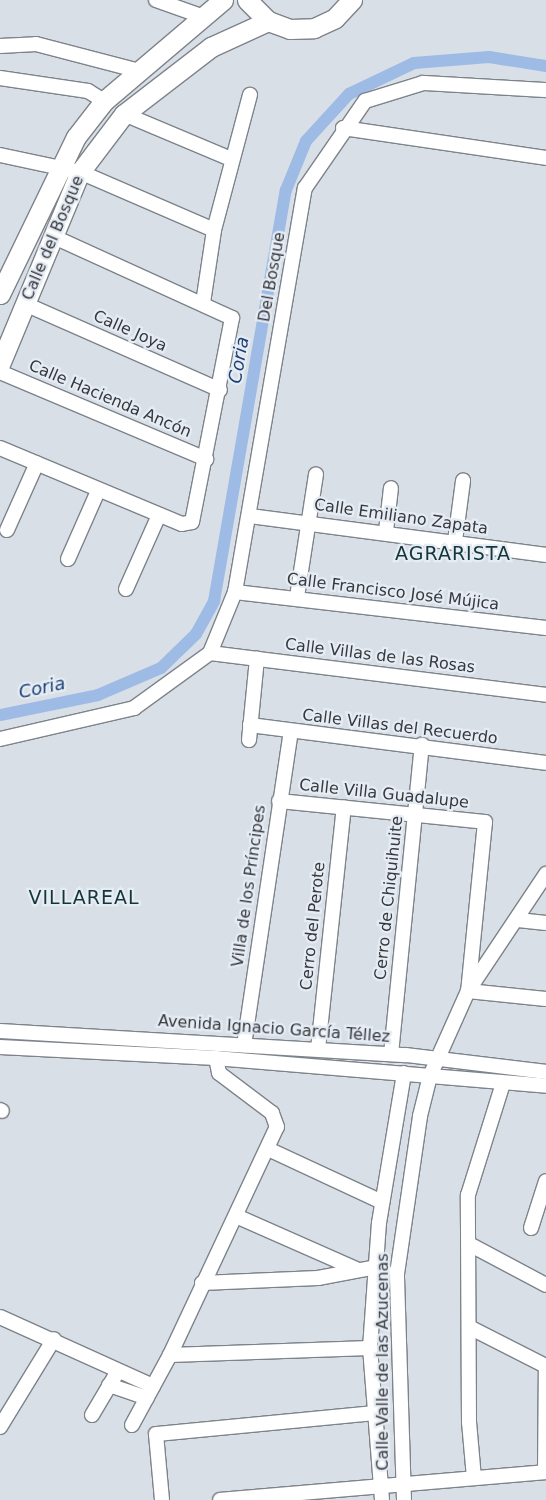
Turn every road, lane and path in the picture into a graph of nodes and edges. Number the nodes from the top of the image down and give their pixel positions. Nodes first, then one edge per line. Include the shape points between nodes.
1 (156, 0) edge
2 (222, 0) edge
3 (247, 0) edge
4 (352, 0) edge
5 (204, 17) junction
6 (268, 22) junction
7 (0, 46) edge
8 (140, 71) junction
9 (0, 78) edge
10 (546, 90) edge
11 (250, 95) dead end
12 (104, 101) junction
13 (124, 114) junction
14 (343, 128) junction
15 (0, 155) edge
16 (546, 158) edge
17 (231, 159) junction
18 (60, 166) junction
19 (80, 172) junction
20 (214, 230) junction
21 (54, 237) junction
22 (0, 294) edge
23 (203, 303) junction
24 (26, 304) junction
25 (0, 364) edge
26 (0, 372) edge
27 (220, 390) junction
28 (0, 448) edge
29 (206, 459) junction
30 (37, 463) junction
31 (316, 474) dead end
32 (462, 481) dead end
33 (391, 488) dead end
34 (98, 491) junction
35 (159, 515) junction
36 (250, 516) junction
37 (309, 521) junction
38 (7, 530) dead end
39 (386, 531) junction
40 (455, 541) junction
41 (546, 555) edge
42 (68, 559) dead end
43 (126, 589) dead end
44 (235, 592) junction
45 (297, 597) junction
46 (546, 628) edge
47 (210, 653) junction
48 (257, 658) junction
49 (546, 695) edge
50 (250, 725) junction
51 (291, 732) junction
52 (0, 739) edge
53 (248, 740) dead end
54 (422, 745) junction
55 (546, 763) edge
56 (279, 801) junction
57 (344, 807) junction
58 (416, 813) junction
59 (546, 874) edge
60 (518, 920) junction
61 (546, 923) edge
62 (468, 991) junction
63 (546, 999) edge
64 (0, 1031) edge
65 (68, 1034) junction
66 (244, 1045) junction
67 (0, 1046) edge
68 (66, 1049) junction
69 (318, 1049) junction
70 (391, 1054) junction
71 (216, 1058) junction
72 (437, 1059) junction
73 (546, 1072) edge
74 (404, 1073) junction
75 (430, 1076) junction
76 (503, 1083) junction
77 (546, 1086) edge
78 (268, 1149) junction
79 (546, 1182) edge
80 (382, 1202) junction
81 (236, 1216) junction
82 (530, 1228) dead end
83 (469, 1244) junction
84 (376, 1267) junction
85 (356, 1269) junction
86 (397, 1274) junction
87 (202, 1283) junction
88 (546, 1285) edge
89 (0, 1317) edge
90 (468, 1327) junction
91 (54, 1339) junction
92 (370, 1348) junction
93 (170, 1355) junction
94 (546, 1366) edge
95 (118, 1371) junction
96 (109, 1385) junction
97 (150, 1392) junction
98 (373, 1413) junction
99 (92, 1415) dead end
100 (132, 1425) dead end
101 (0, 1427) edge
102 (546, 1472) edge
103 (474, 1478) junction
104 (382, 1494) edge
105 (403, 1494) edge
106 (162, 1500) edge
107 (220, 1500) edge

1 - 5 street
2 - 5 street, Calle del Bosque
3 - 6 street
4 - 6 street via 335,18 314,28 290,30
5 - 8 street, Calle del Bosque
6 - 13 street, Calle del Bosque via 211,47
7 - 8 street via 36,44
8 - 12 street, Calle del Bosque
9 - 12 street via 88,91
10 - 14 street, Del Bosque via 423,83 365,102
11 - 17 street
12 - 18 street, Calle del Bosque via 76,137
13 - 17 street
13 - 19 street, Calle del Bosque
14 - 16 street
14 - 36 street, Del Bosque via 305,188
15 - 18 street
17 - 20 street
18 - 19 street
18 - 22 street, Calle del Bosque
19 - 20 street
19 - 21 street, Calle del Bosque
20 - 23 street
21 - 23 street
21 - 24 street, Calle del Bosque
23 - 27 street via 232,318
24 - 25 street, Calle del Bosque
24 - 27 street, Calle Joya
26 - 29 street, Calle Hacienda Ancón
27 - 29 street
28 - 30 street
29 - 35 street via 192,522 182,524
30 - 34 street
30 - 38 street
31 - 37 street
32 - 40 street
33 - 39 street
34 - 35 street
34 - 42 street
35 - 43 street
36 - 37 street, Calle Emiliano Zapata
36 - 44 street, Del Bosque
37 - 39 street, Calle Emiliano Zapata
37 - 45 street
39 - 40 street, Calle Emiliano Zapata
40 - 41 street, Calle Emiliano Zapata
44 - 45 street, Calle Francisco José Mújica
44 - 47 street, Del Bosque
45 - 46 street, Calle Francisco José Mújica
47 - 48 street, Calle Villas de las Rosas
47 - 52 street via 134,708
48 - 49 street, Calle Villas de las Rosas
48 - 50 street
50 - 51 street, Calle Villas del Recuerdo
50 - 53 street
51 - 54 street, Calle Villas del Recuerdo
51 - 56 street, Villa de los Príncipes
54 - 55 street, Calle Villas del Recuerdo
54 - 58 street, Cerro de Chiquihuite
56 - 57 street, Calle Villa Guadalupe
56 - 66 street, Villa de los Príncipes
57 - 58 street, Calle Villa Guadalupe
57 - 69 street, Cerro del Perote
58 - 62 street, Calle Villa Guadalupe via 485,822
58 - 70 street, Cerro de Chiquihuite
59 - 60 street
60 - 61 street
60 - 62 street
62 - 63 street
62 - 72 street, Calle Valle de las Azucenas
64 - 65 street, Avenida Ignacio García Téllez
65 - 66 street, Avenida Ignacio García Téllez
65 - 68 street
66 - 69 street, Avenida Ignacio García Téllez
67 - 68 street, Avenida Ignacio García Téllez
68 - 71 street, Avenida Ignacio García Téllez
69 - 70 street, Avenida Ignacio García Téllez
70 - 72 street, Avenida Ignacio García Téllez
71 - 74 street, Avenida Ignacio García Téllez
71 - 78 street via 219,1073 272,1113 276,1127
72 - 73 street, Avenida Ignacio García Téllez
72 - 75 street, Calle Valle de las Azucenas
74 - 75 street, Avenida Ignacio García Téllez
74 - 80 street, Calle Valle de las Azucenas
75 - 76 street, Avenida Ignacio García Téllez
75 - 86 street, Calle Valle de las Azucenas via 404,1206
76 - 77 street, Avenida Ignacio García Téllez
76 - 83 street via 468,1195
78 - 80 street
78 - 81 street
79 - 82 street
80 - 84 street, Calle Valle de las Azucenas
81 - 85 street
81 - 87 street
83 - 88 street
83 - 90 street
84 - 85 street
84 - 86 street
84 - 92 street, Calle Valle de las Azucenas
85 - 87 street via 318,1278
86 - 105 street, Calle Valle de las Azucenas
87 - 93 street
89 - 91 street
90 - 94 street
90 - 103 street via 469,1422
91 - 95 street
91 - 101 street
92 - 93 street
92 - 98 street, Calle Valle de las Azucenas
93 - 97 street
94 - 102 street
95 - 96 street
95 - 97 street
96 - 97 street
96 - 99 street
97 - 100 street
98 - 104 street, Calle Valle de las Azucenas
98 - 106 street via 156,1434
102 - 103 street
103 - 105 street
104 - 105 street
104 - 107 street

